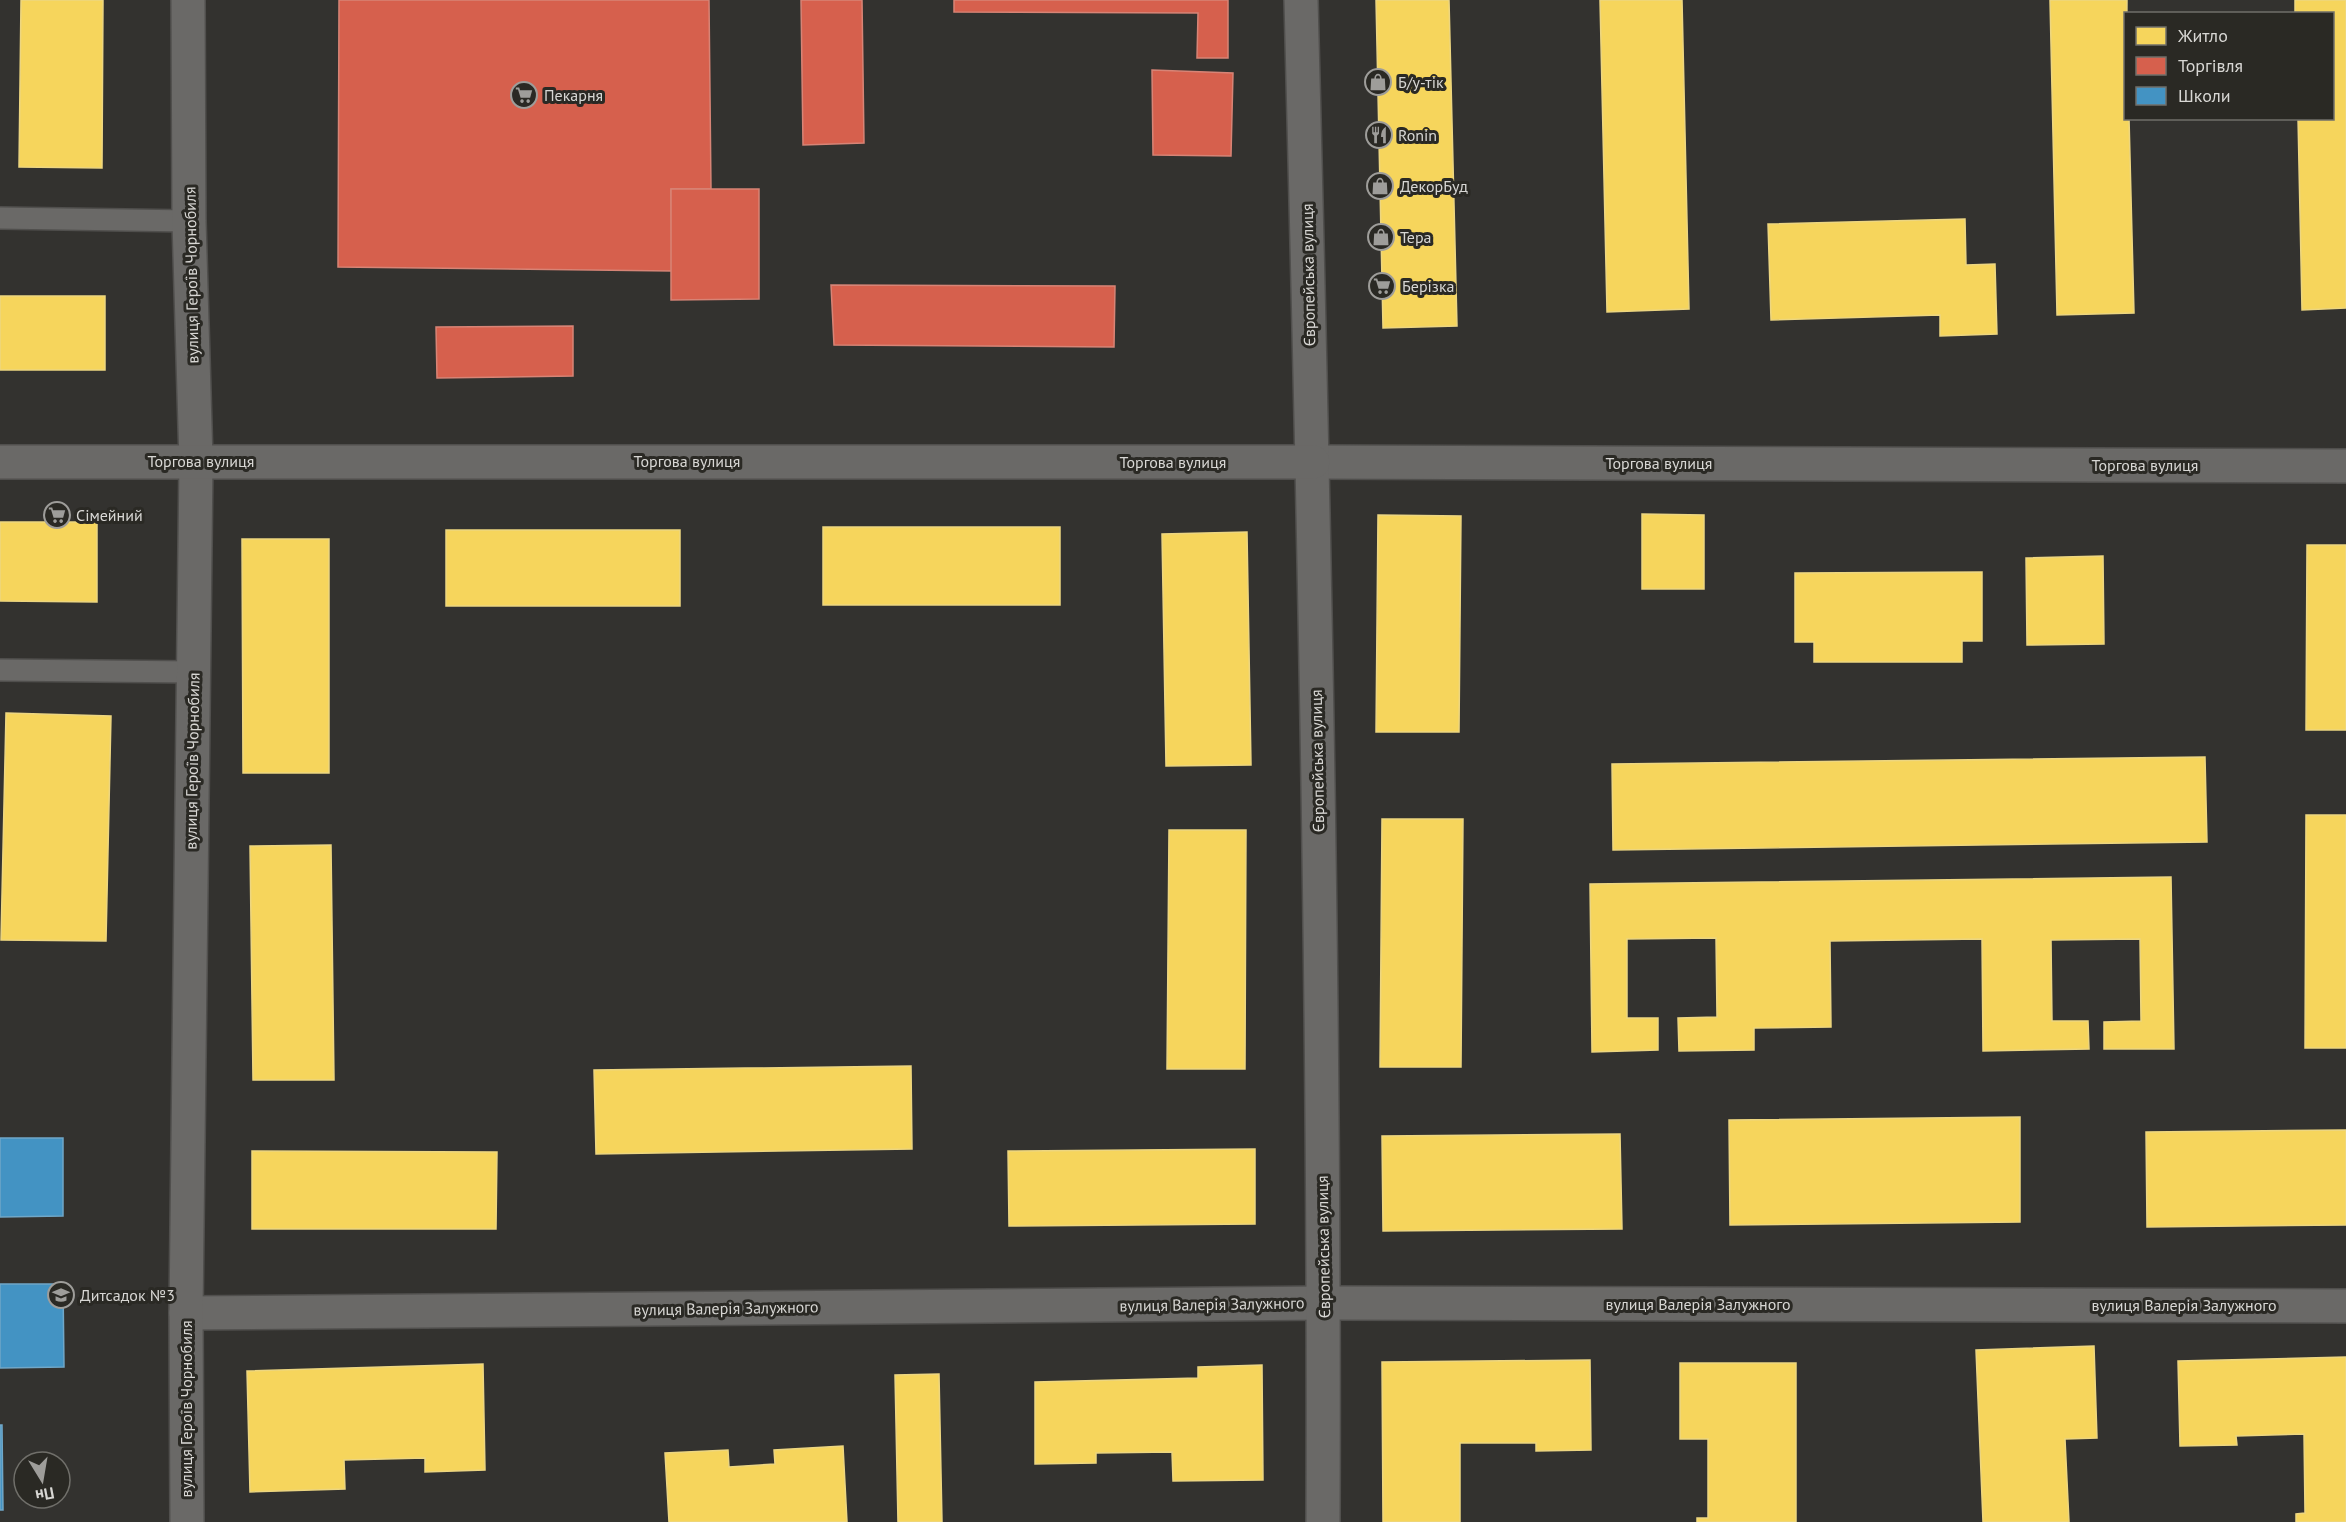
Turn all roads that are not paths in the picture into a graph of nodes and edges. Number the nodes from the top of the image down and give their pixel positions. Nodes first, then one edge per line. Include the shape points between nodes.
1 (188, 0) edge
2 (1301, 0) edge
3 (0, 218) edge
4 (189, 220) junction
5 (196, 461) junction
6 (0, 462) edge
7 (1313, 462) junction
8 (2346, 466) edge
9 (0, 670) edge
10 (193, 672) junction
11 (1324, 1303) junction
12 (2346, 1306) edge
13 (186, 1313) junction
14 (187, 1522) edge
15 (1323, 1522) edge

1 - 4 street, вулиця Героїв Чорнобиля
2 - 7 street, Європейська вулиця
3 - 4 lane
4 - 5 street, вулиця Героїв Чорнобиля
5 - 6 street, Торгова вулиця
5 - 7 street, Торгова вулиця
5 - 10 street, вулиця Героїв Чорнобиля
7 - 8 street, Торгова вулиця
7 - 11 street, Європейська вулиця
9 - 10 lane
10 - 13 street, вулиця Героїв Чорнобиля
11 - 12 street, вулиця Валерія Залужного
11 - 13 street, вулиця Валерія Залужного
11 - 15 street, Європейська вулиця
13 - 14 street, вулиця Героїв Чорнобиля

